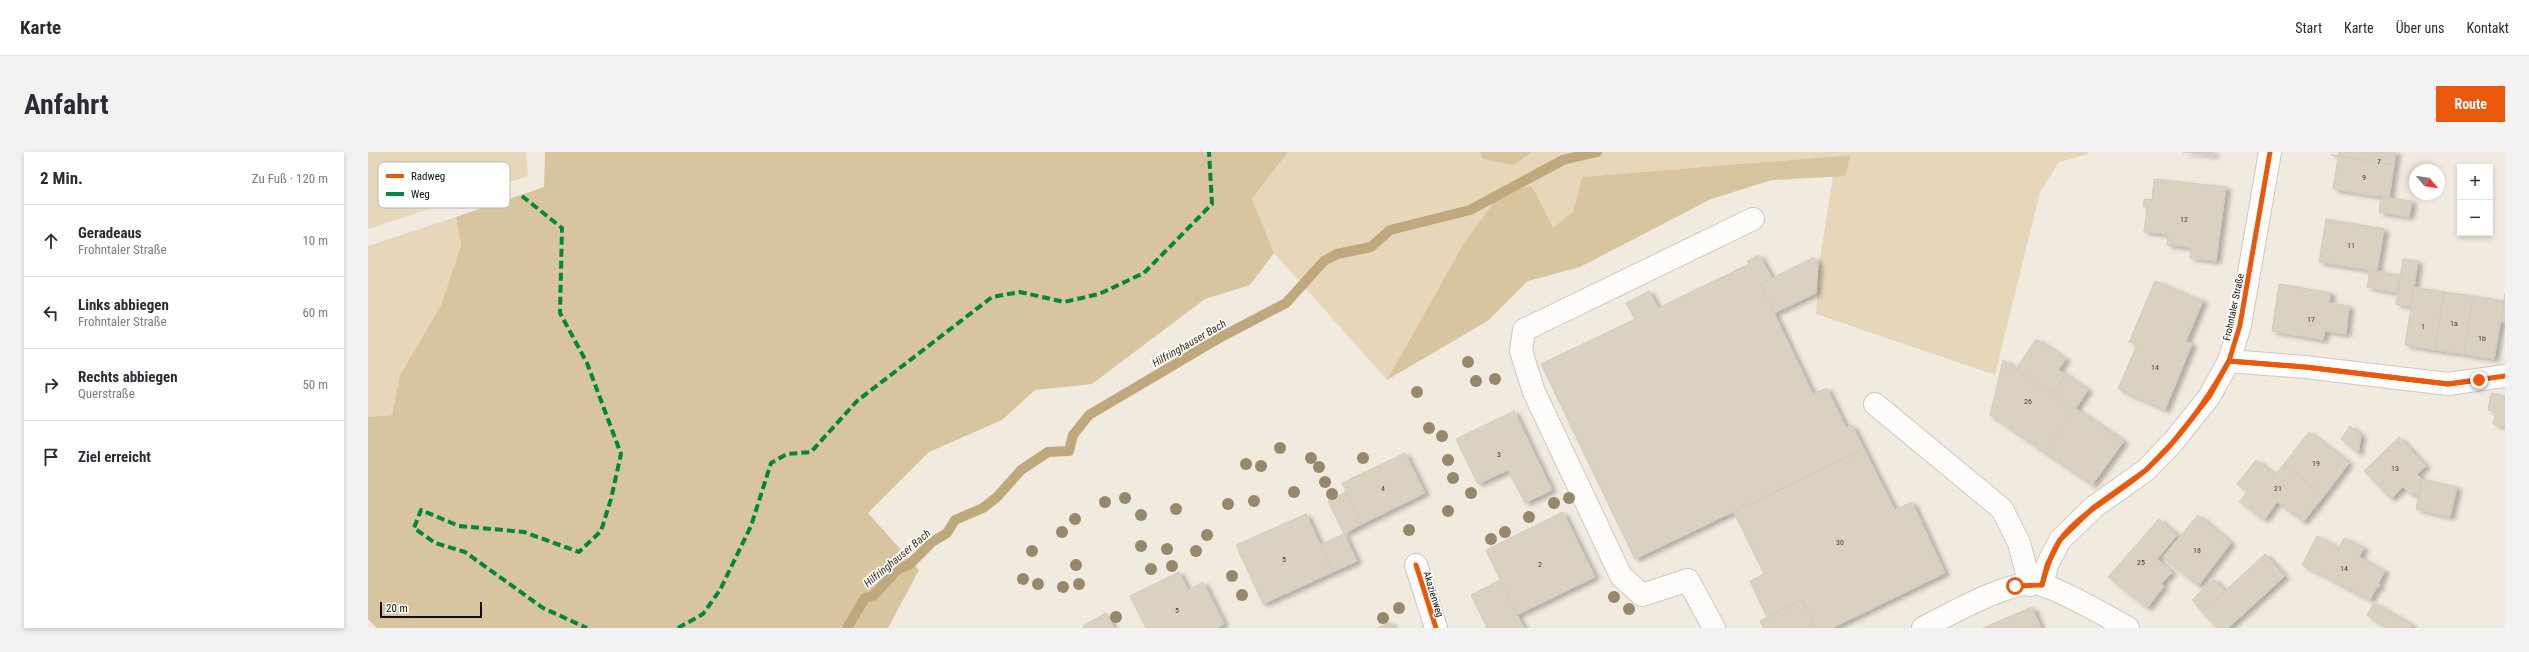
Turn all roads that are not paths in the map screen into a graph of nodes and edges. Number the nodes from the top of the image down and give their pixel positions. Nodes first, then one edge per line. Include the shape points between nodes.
1 (2270, 152) edge
2 (1753, 219) dead end
3 (2229, 361) junction
4 (2505, 376) edge
5 (1875, 404) dead end
6 (1416, 565) dead end
7 (2036, 585) junction
8 (1436, 628) edge
9 (1714, 628) edge
10 (1923, 628) edge
11 (2128, 628) edge

1 - 3 street, Frohntaler Straße via 2240,325
2 - 9 street via 1524,330 1521,351 1534,392 1621,576 1642,595 1688,580
3 - 4 street via 2448,384
3 - 7 street, Frohntaler Straße via 2209,397 2173,442 2146,470 2094,507 2060,540
5 - 7 street via 2002,509
6 - 8 street, Akazienweg
7 - 10 street via 2015,586 1978,600
7 - 11 street

